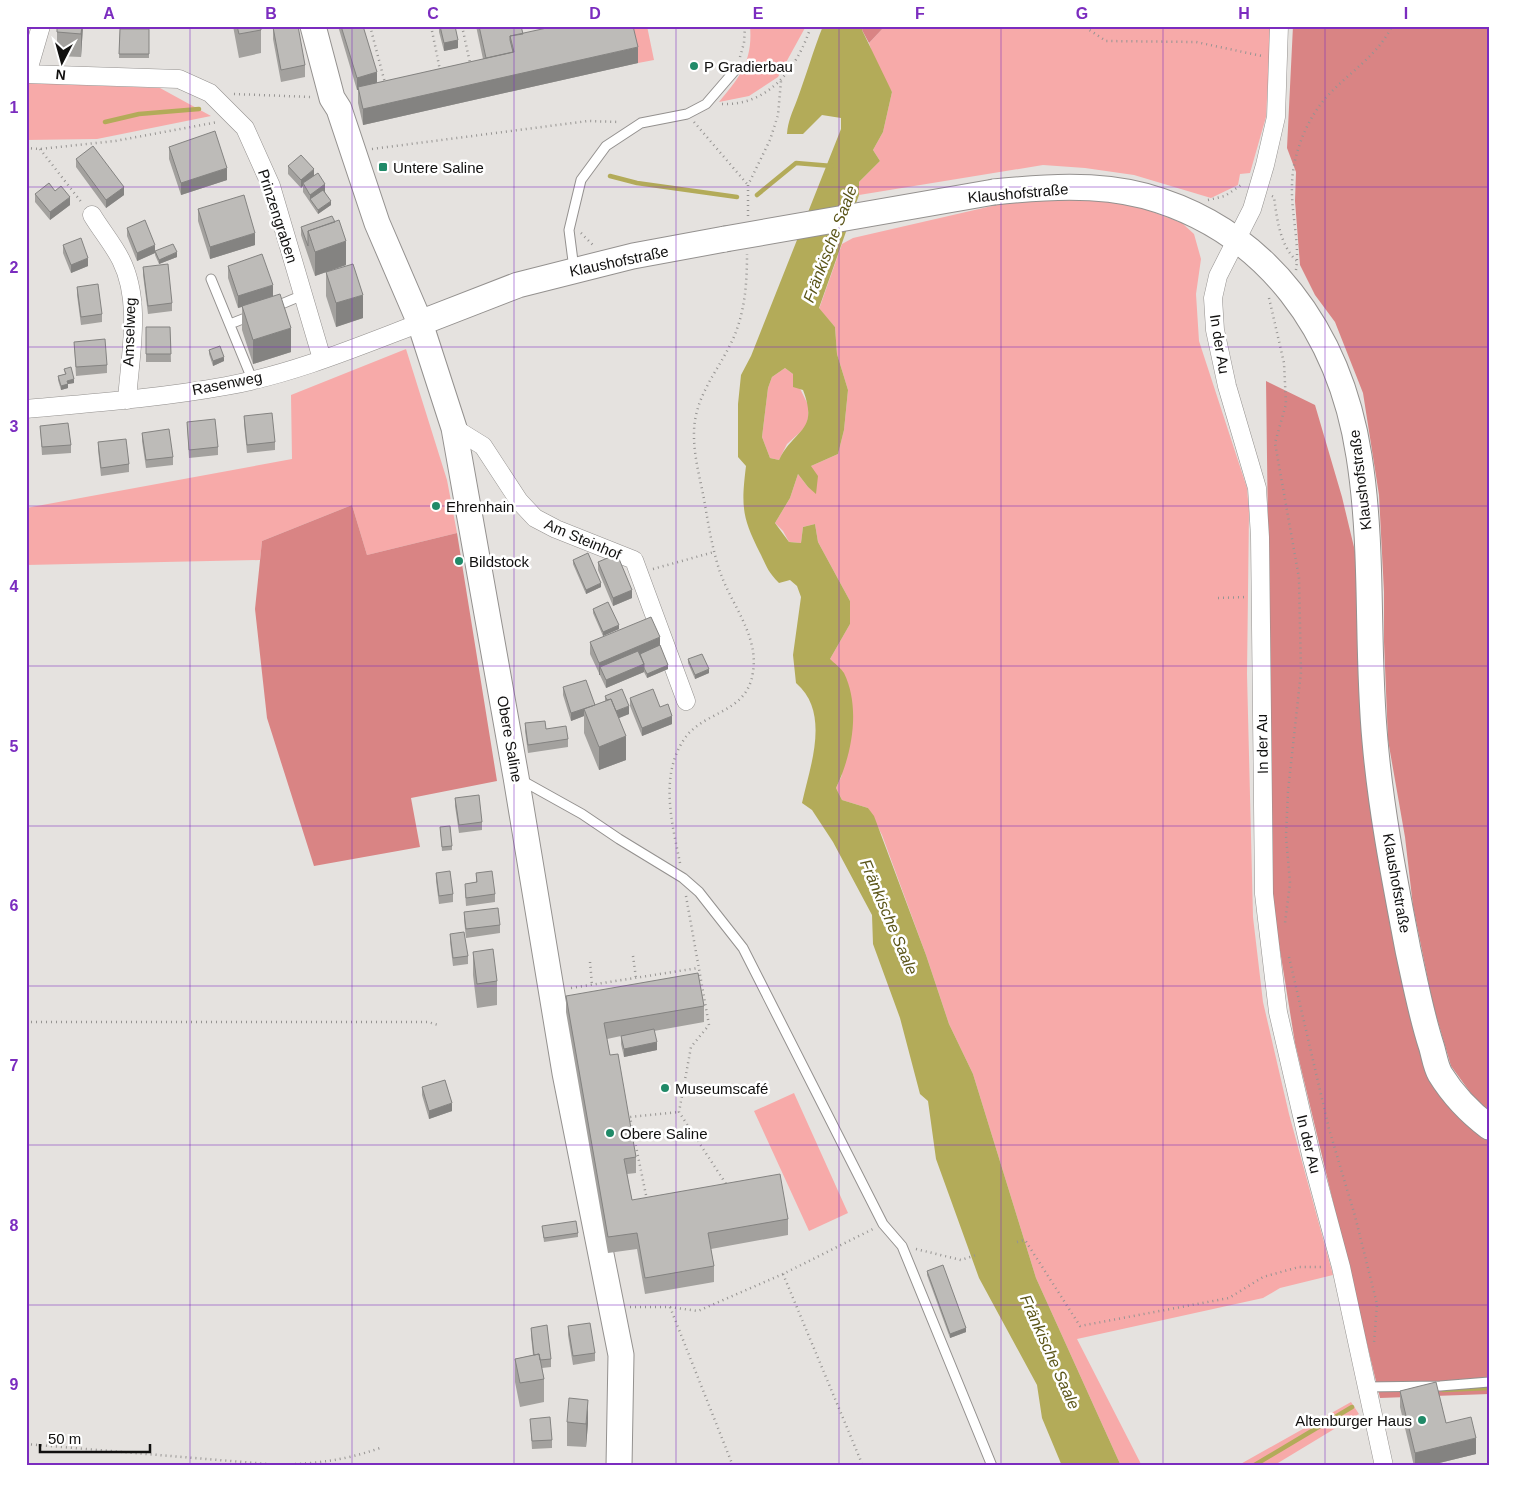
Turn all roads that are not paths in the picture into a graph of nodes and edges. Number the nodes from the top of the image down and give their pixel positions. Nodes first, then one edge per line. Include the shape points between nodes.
1 (41, 26) edge
2 (313, 26) edge
3 (1279, 26) edge
4 (737, 68) road end
5 (26, 74) edge
6 (92, 215) road end
7 (1237, 240) junction
8 (574, 270) junction
9 (211, 280) dead end
10 (303, 295) junction
11 (420, 323) junction
12 (230, 324) junction
13 (322, 359) junction
14 (252, 380) junction
15 (126, 400) junction
16 (26, 409) edge
17 (454, 428) junction
18 (686, 700) dead end
19 (516, 777) junction
20 (1489, 1127) edge
21 (1489, 1382) edge
22 (1365, 1387) junction
23 (619, 1466) edge
24 (992, 1466) edge
25 (1384, 1466) edge

1 - 5 street
2 - 11 main road via 332,98 339,109 377,223
3 - 7 street, In der Au via 1276,117 1252,209
4 - 8 lane via 706,104 687,114 641,123 606,146 581,180 569,230
5 - 10 street, Prinzengraben via 179,79 210,92 245,128 271,186
6 - 15 street, Amselweg via 121,260 130,284 133,307
7 - 8 main road, Klaushofstraße, bridge via 1196,214 1144,196 1102,189 1055,187 994,192 725,239
7 - 20 main road, Klaushofstraße via 1282,280 1312,321 1327,347 1348,404 1360,456 1370,593 1375,741 1400,908 1420,1008 1439,1072 1469,1112
7 - 22 street, In der Au via 1218,276 1213,298 1215,330 1227,386 1257,488 1264,894 1278,1012 1340,1267
8 - 11 main road, Klaushofstraße via 518,285
9 - 12 lane
10 - 12 lane
10 - 13 street, Prinzengraben
11 - 13 street, Rasenweg
11 - 17 main road
12 - 14 lane
13 - 14 street, Rasenweg
14 - 15 street, Rasenweg
15 - 16 street, Rasenweg
17 - 18 street, Am Steinhof via 483,446 519,501 535,518 634,560
17 - 19 main road, Obere Saline
19 - 23 main road, Obere Saline via 565,1073 621,1355
19 - 24 lane via 582,814 682,878 699,892 743,948 883,1224 902,1246
21 - 22 lane
22 - 25 street, In der Au

